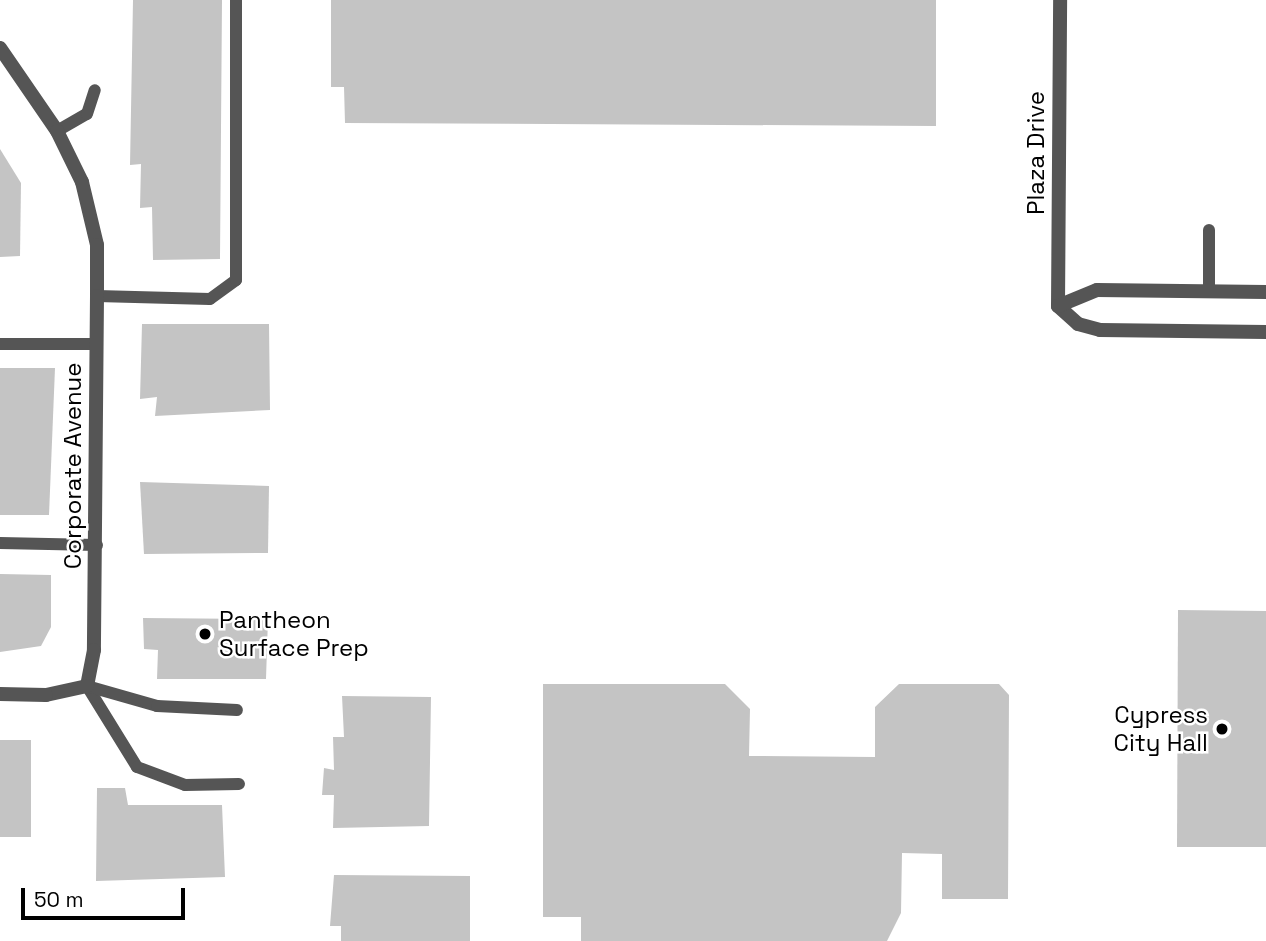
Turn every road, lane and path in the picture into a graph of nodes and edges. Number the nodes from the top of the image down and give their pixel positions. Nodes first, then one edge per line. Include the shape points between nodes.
1 (236, 0) edge
2 (1060, 0) edge
3 (0, 48) edge
4 (96, 90) dead end
5 (57, 131) junction
6 (1209, 230) dead end
7 (1209, 292) junction
8 (1266, 292) edge
9 (97, 296) junction
10 (1058, 306) junction
11 (1266, 332) edge
12 (0, 344) edge
13 (96, 344) junction
14 (0, 543) edge
15 (97, 545) junction
16 (87, 686) junction
17 (0, 694) edge
18 (237, 710) dead end
19 (239, 784) dead end

1 - 9 lane via 236,280 211,299
2 - 10 street, Plaza Drive
3 - 5 street, Corporate Avenue
4 - 5 lane via 88,114
5 - 9 street, Corporate Avenue via 82,182 97,245
6 - 7 lane
7 - 8 street
7 - 10 street via 1097,290
9 - 13 street, Corporate Avenue
10 - 11 street via 1078,324 1100,330
12 - 13 lane
13 - 15 street, Corporate Avenue
14 - 15 lane
15 - 16 street, Corporate Avenue
16 - 17 street via 46,695
16 - 18 lane via 157,706
16 - 19 lane via 137,767 185,785

